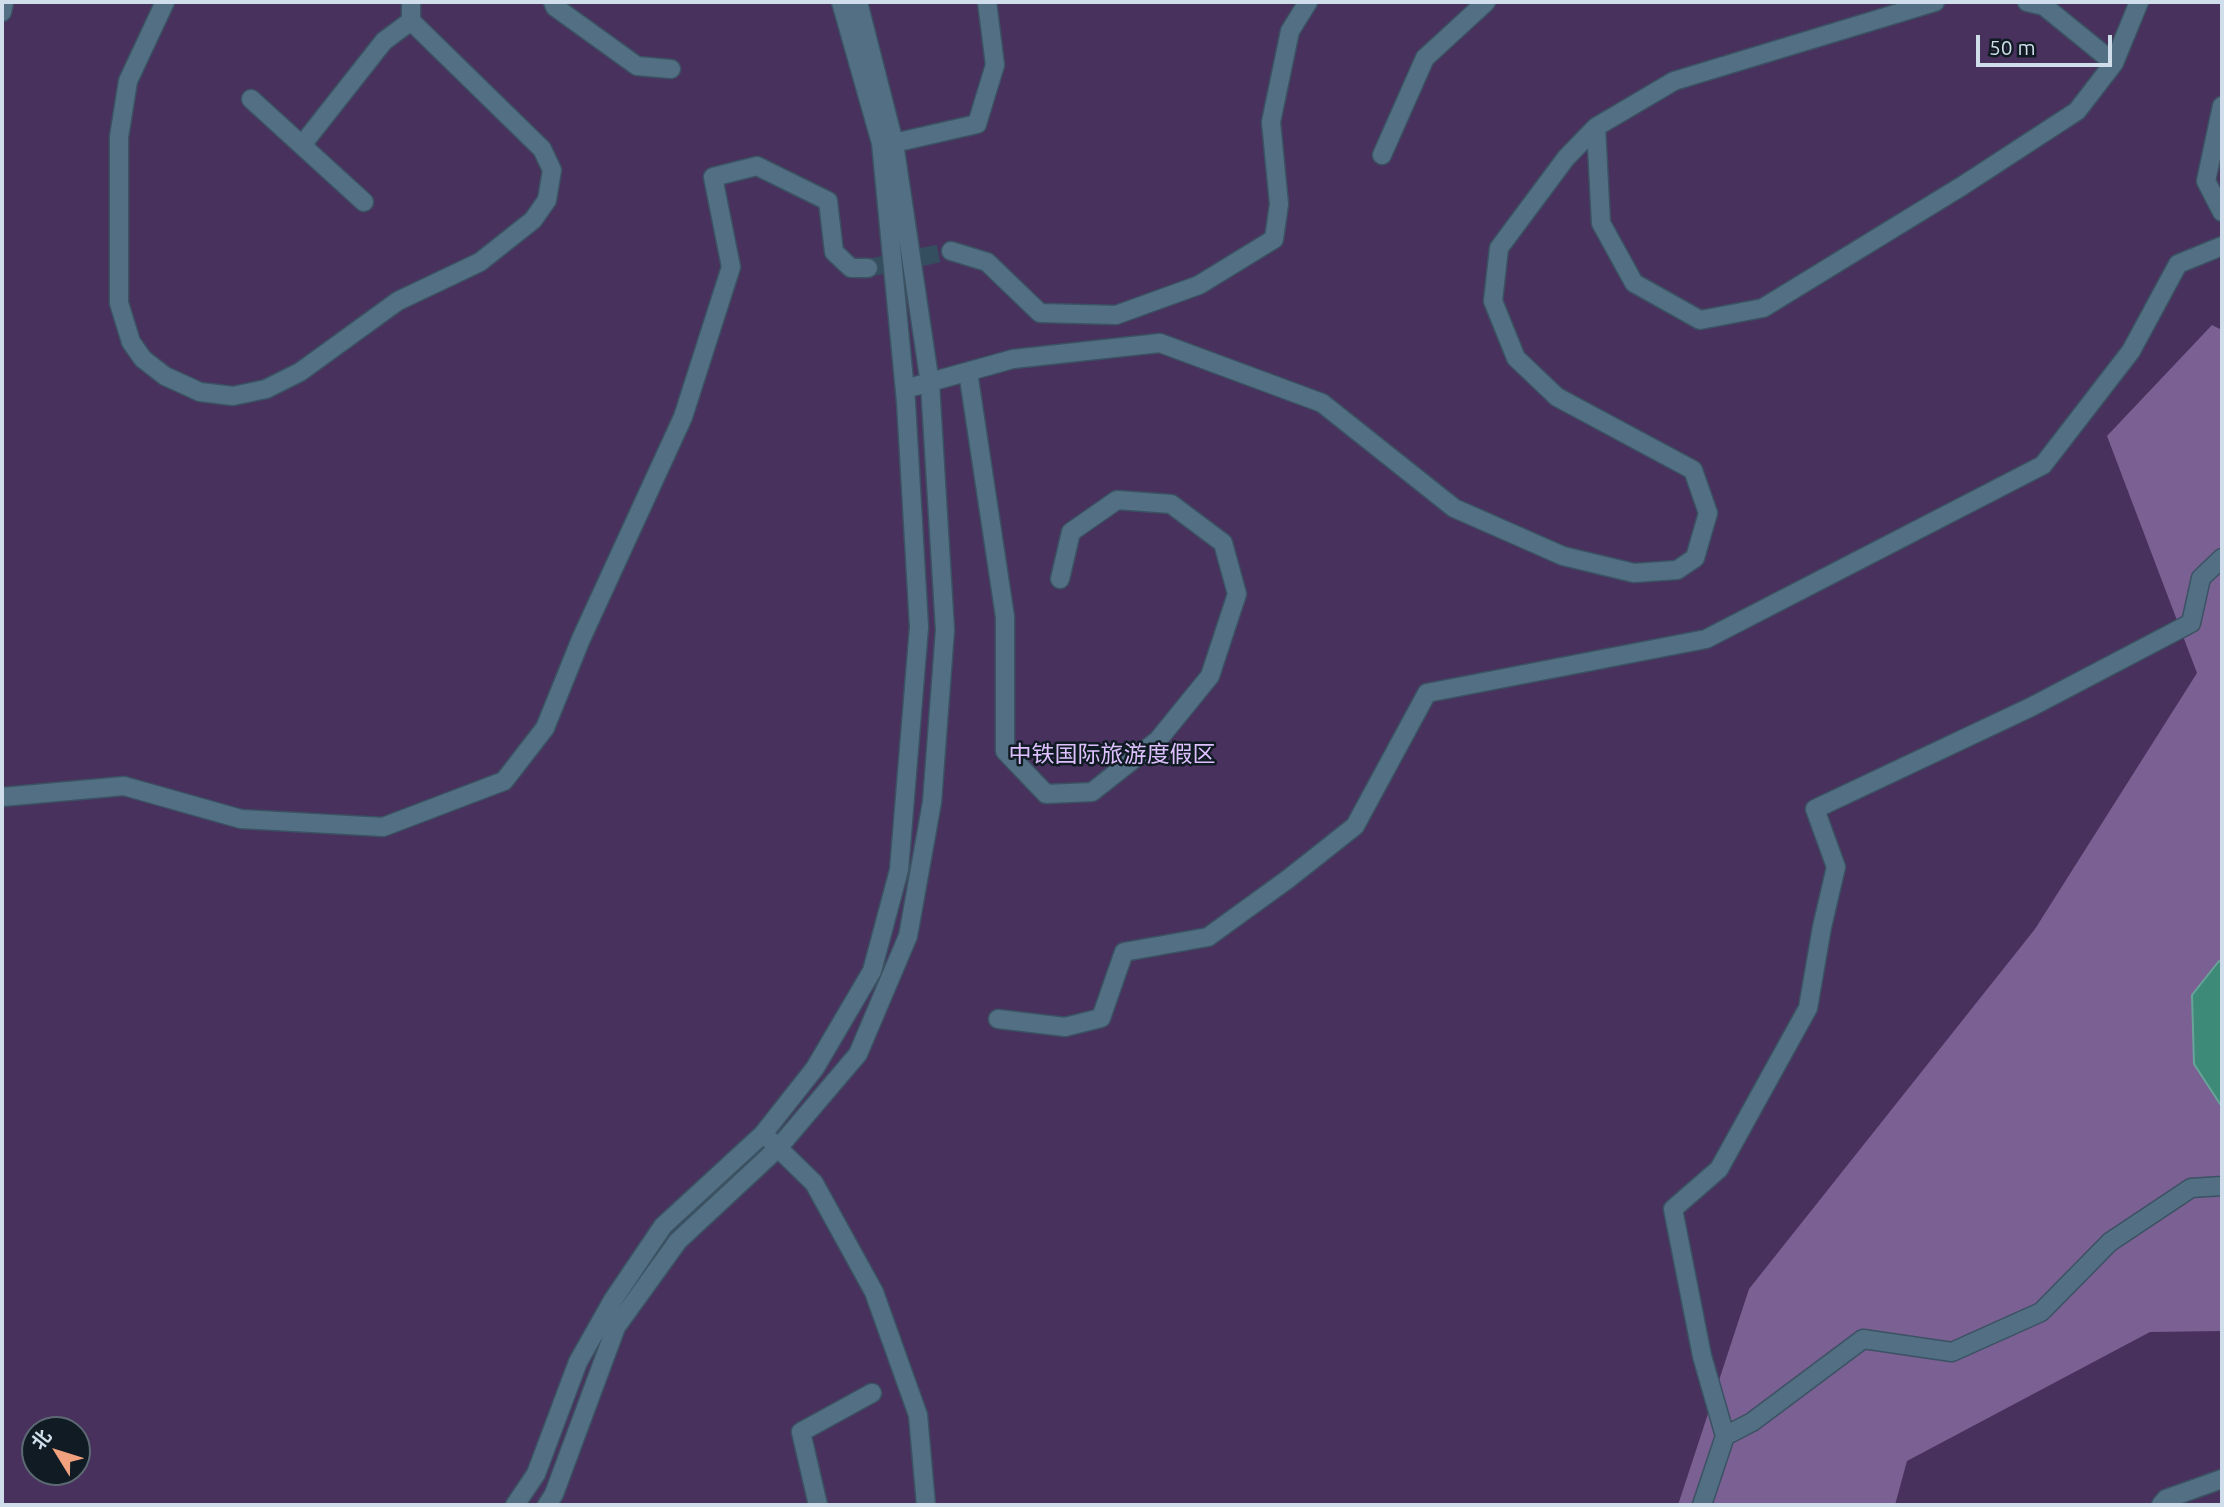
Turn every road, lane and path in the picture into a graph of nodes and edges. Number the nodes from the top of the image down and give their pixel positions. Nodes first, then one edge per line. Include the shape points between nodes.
1 (4, 2) edge
2 (164, 2) edge
3 (411, 2) edge
4 (553, 2) edge
5 (841, 2) edge
6 (858, 2) edge
7 (986, 2) edge
8 (1308, 2) edge
9 (1486, 2) edge
10 (1935, 2) edge
11 (2027, 2) edge
12 (2139, 2) edge
13 (2, 12) edge
14 (411, 21) junction
15 (2114, 63) junction
16 (671, 69) dead end
17 (251, 99) dead end
18 (2222, 106) edge
19 (1595, 127) junction
20 (894, 143) junction
21 (302, 145) junction
22 (1382, 155) dead end
23 (364, 202) dead end
24 (2222, 212) edge
25 (2222, 246) edge
26 (951, 251) tunnel mouth
27 (868, 268) tunnel mouth
28 (968, 372) junction
29 (930, 384) junction
30 (905, 389) junction
31 (2222, 558) edge
32 (1060, 579) dead end
33 (2, 797) edge
34 (998, 1018) dead end
35 (763, 1134) junction
36 (779, 1147) junction
37 (2222, 1186) edge
38 (872, 1393) dead end
39 (1725, 1436) junction
40 (2222, 1479) edge
41 (515, 1505) edge
42 (547, 1505) edge
43 (818, 1505) edge
44 (926, 1505) edge
45 (1702, 1505) edge
46 (2161, 1505) edge

1 - 13 street
2 - 14 street via 128,80 119,137 119,303 131,342 143,359 165,376 201,392 233,396 266,389 300,372 398,301 480,261 533,220 547,200 552,170 542,149
3 - 14 street
4 - 16 street via 637,65
5 - 30 street via 881,143
6 - 20 street
7 - 20 street via 995,65 977,124
8 - 26 street via 1290,31 1271,122 1279,204 1274,239 1199,285 1116,315 1040,313 987,262
9 - 22 street via 1425,58
10 - 19 street via 1674,82
11 - 15 street via 2044,6
12 - 15 street
14 - 21 street via 384,41
15 - 19 street via 2077,111 1962,187 1763,308 1700,320 1634,283 1601,223
17 - 21 street
18 - 24 street via 2206,181
19 - 28 street via 1499,248 1493,301 1516,358 1557,397 1693,470 1708,513 1695,558 1677,570 1634,573 1538,546 1454,508 1322,403 1160,343 1013,359
20 - 29 street
21 - 23 street
25 - 34 street via 2178,264 2132,351 2043,465 1706,639 1427,692 1355,827 1288,879 1208,936 1124,952 1101,1018 1065,1027
27 - 33 street via 852,268 834,252 828,201 757,166 713,177 731,267 683,417 545,729 504,781 383,827 241,819 124,786
28 - 29 street
28 - 32 street via 1005,617 1005,751 1046,794 1092,792 1158,740 1210,676 1237,594 1223,543 1171,505 1117,500 1071,532
29 - 30 street
29 - 36 street via 945,630 932,802 908,936 858,1055
30 - 35 street via 919,628 899,870 872,971 815,1068
31 - 39 street via 2201,578 2191,623 2031,707 1815,809 1836,867 1808,1008 1719,1169 1673,1209 1702,1356
35 - 36 street
35 - 41 street via 663,1226 613,1300 578,1362 537,1474
36 - 42 street via 678,1241 616,1327
36 - 44 street via 814,1183 874,1292 918,1415
37 - 39 street via 2191,1188 2110,1242 2041,1312 1952,1353 1863,1339 1752,1422
38 - 43 street via 801,1432
39 - 45 street
40 - 46 street via 2166,1499

